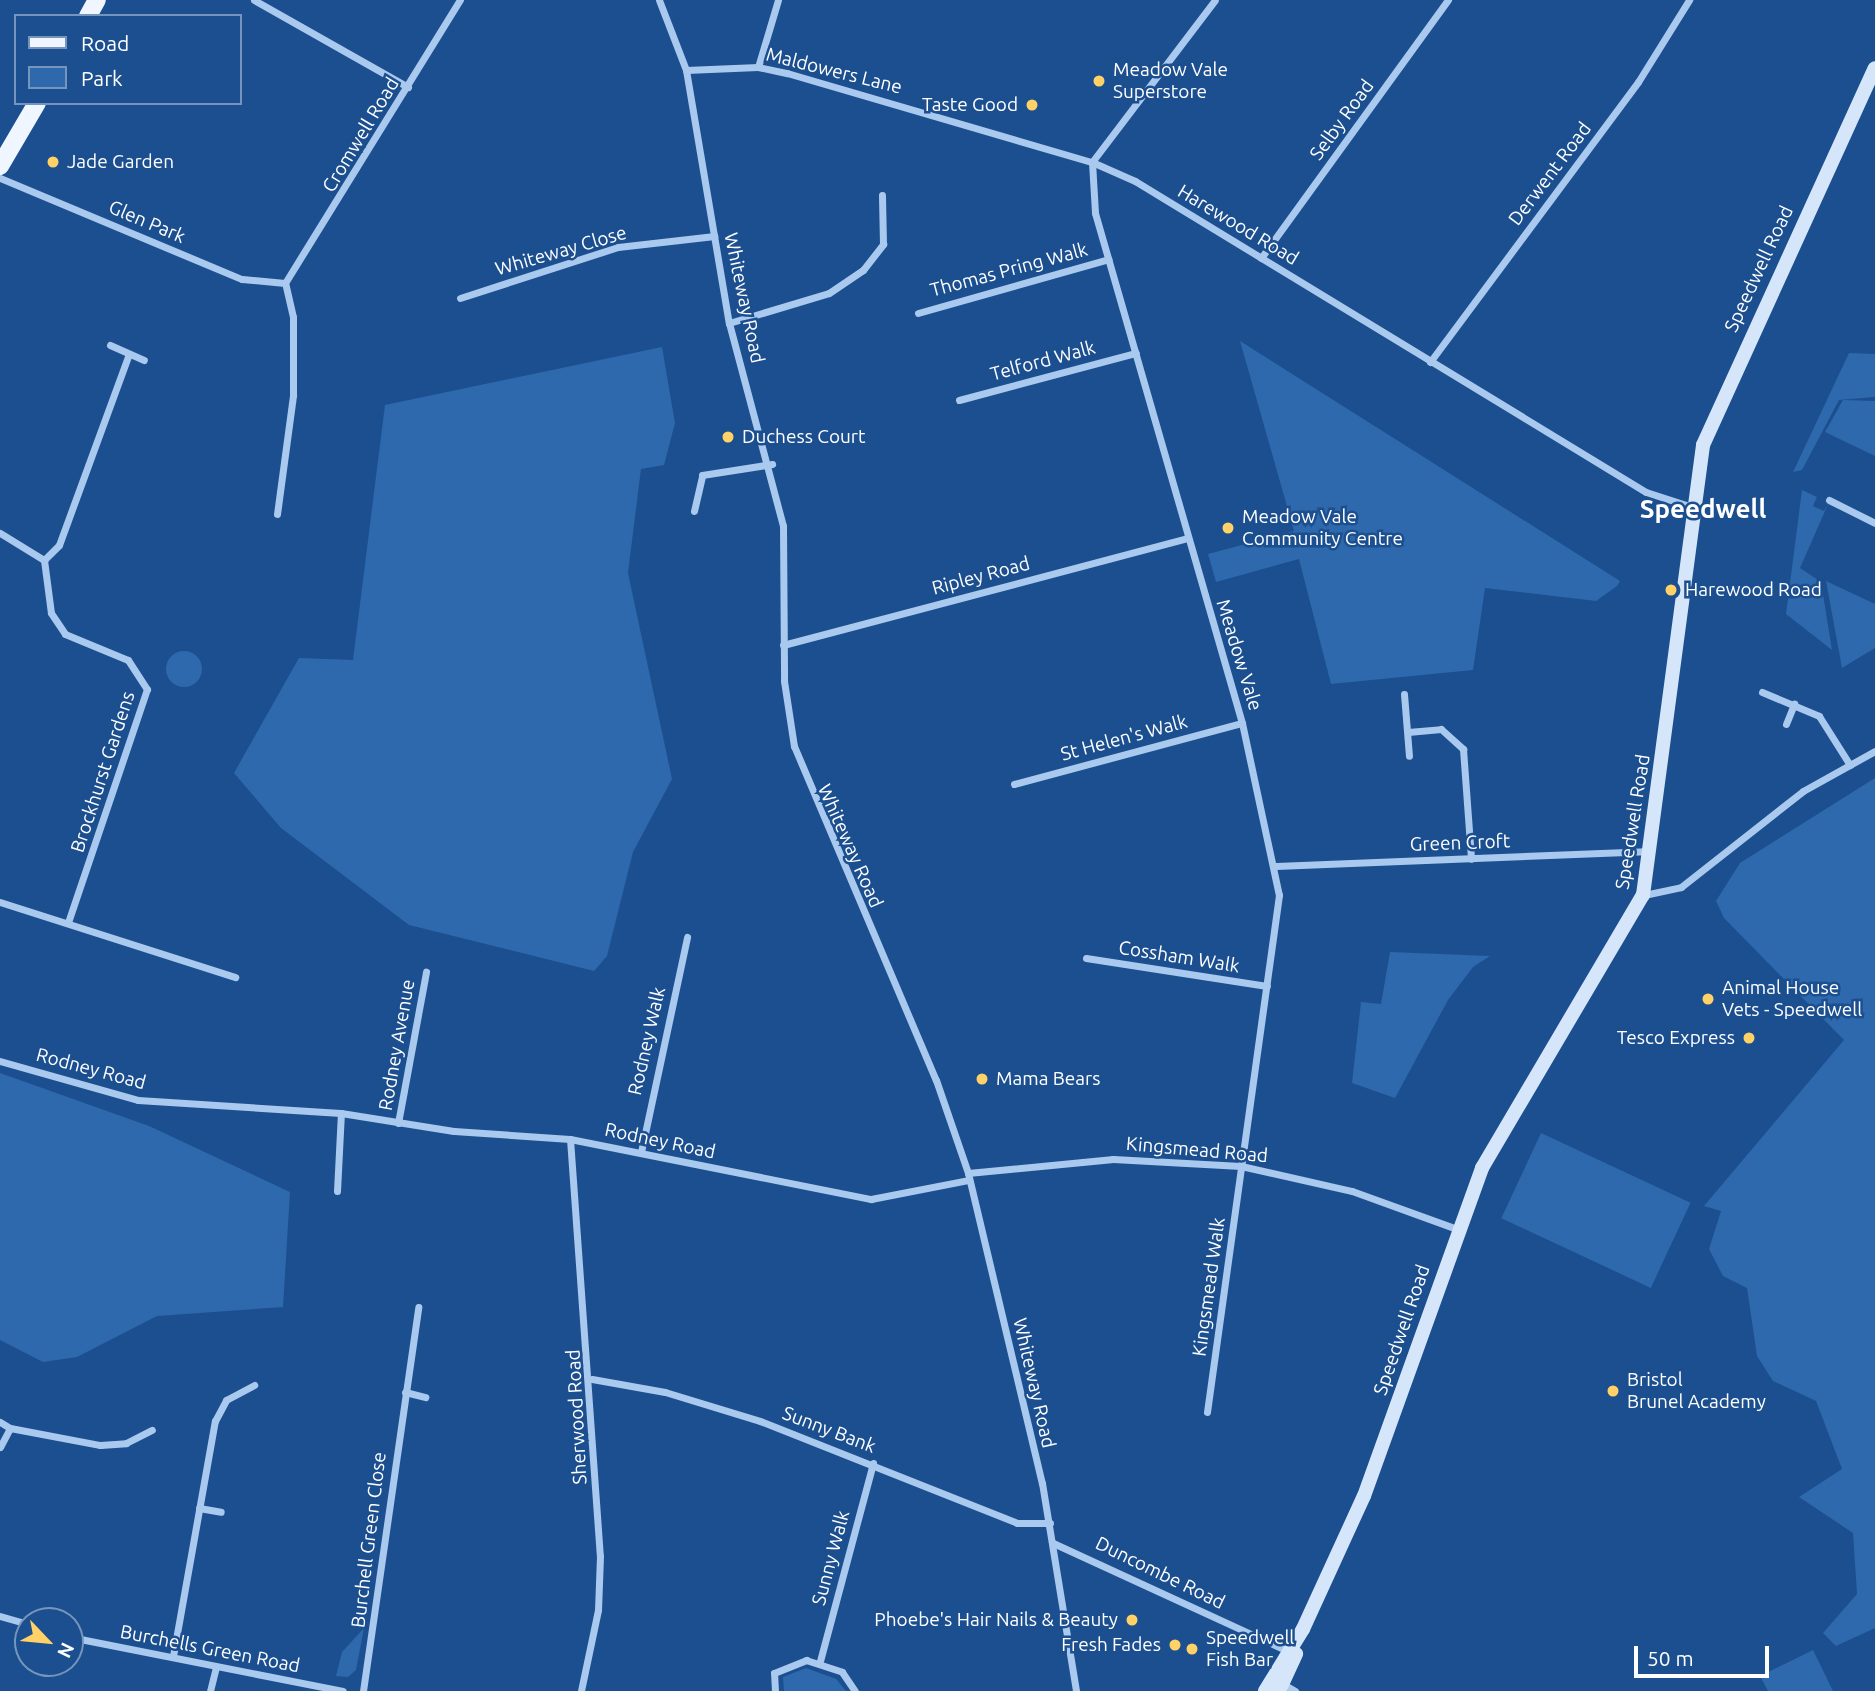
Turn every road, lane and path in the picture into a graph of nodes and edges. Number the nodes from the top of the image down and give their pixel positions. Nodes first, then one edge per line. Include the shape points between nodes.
1 (254, 0) edge
2 (460, 0) edge
3 (659, 0) edge
4 (778, 0) edge
5 (1215, 0) edge
6 (1448, 0) edge
7 (1689, 0) edge
8 (758, 67) junction
9 (1875, 68) edge
10 (686, 70) junction
11 (408, 87) junction
12 (36, 105) edge
13 (1092, 162) junction
14 (0, 166) edge
15 (0, 178) edge
16 (882, 195) dead end
17 (714, 236) junction
18 (1261, 258) junction
19 (1110, 259) junction
20 (285, 283) junction
21 (460, 298) dead end
22 (918, 313) dead end
23 (729, 323) junction
24 (110, 345) dead end
25 (1136, 353) junction
26 (129, 354) junction
27 (144, 360) dead end
28 (1430, 362) junction
29 (959, 400) dead end
30 (772, 464) junction
31 (1829, 500) dead end
32 (1692, 507) junction
33 (694, 511) dead end
34 (277, 514) dead end
35 (1875, 523) edge
36 (0, 533) edge
37 (1187, 538) junction
38 (44, 561) junction
39 (783, 645) junction
40 (1762, 692) dead end
41 (1404, 694) dead end
42 (1794, 704) junction
43 (1242, 723) junction
44 (1786, 724) dead end
45 (1408, 732) junction
46 (1875, 751) edge
47 (1409, 756) dead end
48 (1850, 765) junction
49 (1014, 784) dead end
50 (1646, 850) junction
51 (1471, 859) junction
52 (1276, 866) junction
53 (1643, 895) junction
54 (0, 902) edge
55 (69, 920) junction
56 (687, 937) dead end
57 (1086, 958) dead end
58 (426, 972) dead end
59 (235, 977) dead end
60 (1267, 986) junction
61 (0, 1061) edge
62 (341, 1113) junction
63 (398, 1123) junction
64 (570, 1139) junction
65 (641, 1152) junction
66 (1241, 1167) junction
67 (968, 1176) junction
68 (337, 1191) dead end
69 (1457, 1229) junction
70 (418, 1307) dead end
71 (592, 1379) junction
72 (254, 1385) dead end
73 (405, 1392) junction
74 (425, 1397) dead end
75 (1207, 1412) dead end
76 (0, 1422) edge
77 (10, 1428) junction
78 (152, 1430) dead end
79 (0, 1447) edge
80 (873, 1463) junction
81 (199, 1508) junction
82 (221, 1512) dead end
83 (1050, 1523) junction
84 (1053, 1543) junction
85 (1303, 1629) junction
86 (84, 1640) edge
87 (1290, 1652) junction
88 (173, 1656) junction
89 (820, 1661) junction
90 (216, 1667) junction
91 (1286, 1689) edge
92 (211, 1691) edge
93 (343, 1691) edge
94 (363, 1691) edge
95 (582, 1691) edge
96 (775, 1691) edge
97 (855, 1691) edge
98 (1076, 1691) edge
99 (1265, 1691) edge

1 - 11 street
2 - 11 street, Cromwell Road
3 - 10 street, Whiteway Road
4 - 8 street
5 - 13 street
6 - 18 street, Selby Road
7 - 28 street, Derwent Road via 1638,82
8 - 10 street, Maldowers Lane
8 - 13 street, Maldowers Lane
9 - 32 street, Speedwell Road via 1726,386 1703,446
10 - 17 street, Whiteway Road
11 - 20 street, Cromwell Road
12 - 14 main road
13 - 18 street, Harewood Road
13 - 19 street, Meadow Vale via 1095,213
15 - 20 street, Glen Park via 242,279
16 - 23 street via 883,244 863,270 829,293
17 - 21 street, Whiteway Close via 618,247
17 - 23 street, Whiteway Road
18 - 28 street, Harewood Road
19 - 22 street, Thomas Pring Walk
19 - 25 street, Meadow Vale
20 - 34 street via 293,317 293,395
23 - 30 street, Whiteway Road
24 - 26 street
25 - 29 street, Telford Walk
25 - 37 street, Meadow Vale
26 - 27 street
26 - 38 street via 59,545
28 - 32 street, Harewood Road via 1646,492
30 - 33 street via 702,475
30 - 39 street, Whiteway Road via 783,526
31 - 35 street
32 - 50 street, Speedwell Road via 1672,710
36 - 38 street
37 - 39 street, Ripley Road
37 - 43 street, Meadow Vale
38 - 55 street, Brockhurst Gardens via 57,624 79,641 128,660 147,689
39 - 67 street, Whiteway Road via 787,716 805,782 936,1080
40 - 42 street
41 - 45 street
42 - 44 street
42 - 48 street via 1823,720
43 - 49 street, St Helen's Walk
43 - 52 street, Meadow Vale
45 - 47 street
45 - 51 street via 1441,729 1463,749
46 - 48 street
48 - 53 street via 1782,807 1681,887
50 - 51 street, Green Croft
50 - 53 street, Speedwell Road
51 - 52 street, Green Croft
52 - 60 street, Meadow Vale via 1279,895
53 - 69 street, Speedwell Road via 1514,1107
54 - 55 street
55 - 59 street
56 - 65 street, Rodney Walk
57 - 60 street, Cossham Walk
58 - 63 street, Rodney Avenue
60 - 66 street, Meadow Vale
61 - 62 street, Rodney Road via 138,1100
62 - 63 street, Rodney Road
62 - 68 street
63 - 64 street, Rodney Road
64 - 65 street, Rodney Road
64 - 71 street, Sherwood Road
65 - 67 street, Rodney Road via 871,1199
66 - 67 street, Kingsmead Road via 1113,1159
66 - 69 street, Kingsmead Road via 1352,1191
66 - 75 street, Kingsmead Walk
67 - 83 street, Whiteway Road
69 - 85 street, Speedwell Road via 1364,1496
70 - 73 street, Burchell Green Close
71 - 80 street, Sunny Bank via 677,1395
71 - 95 street, Sherwood Road via 600,1556 598,1610
72 - 81 street via 226,1400 215,1421
73 - 74 street
73 - 94 street, Burchell Green Close
76 - 77 street
77 - 78 street via 100,1445 126,1443
77 - 79 street
80 - 83 street, Sunny Bank via 1017,1523
80 - 89 street, Sunny Walk
81 - 82 street
81 - 88 street
83 - 84 street, Whiteway Road
84 - 87 street, Duncombe Road
84 - 98 street, Whiteway Road
85 - 87 street, Speedwell Road
85 - 91 street, Speedwell Road
86 - 88 street, Burchells Green Road
87 - 99 street, Speedwell Road
88 - 90 street, Burchells Green Road
89 - 96 street via 783,1664 774,1673
89 - 97 street via 842,1672
90 - 92 street
90 - 93 street, Burchells Green Road

